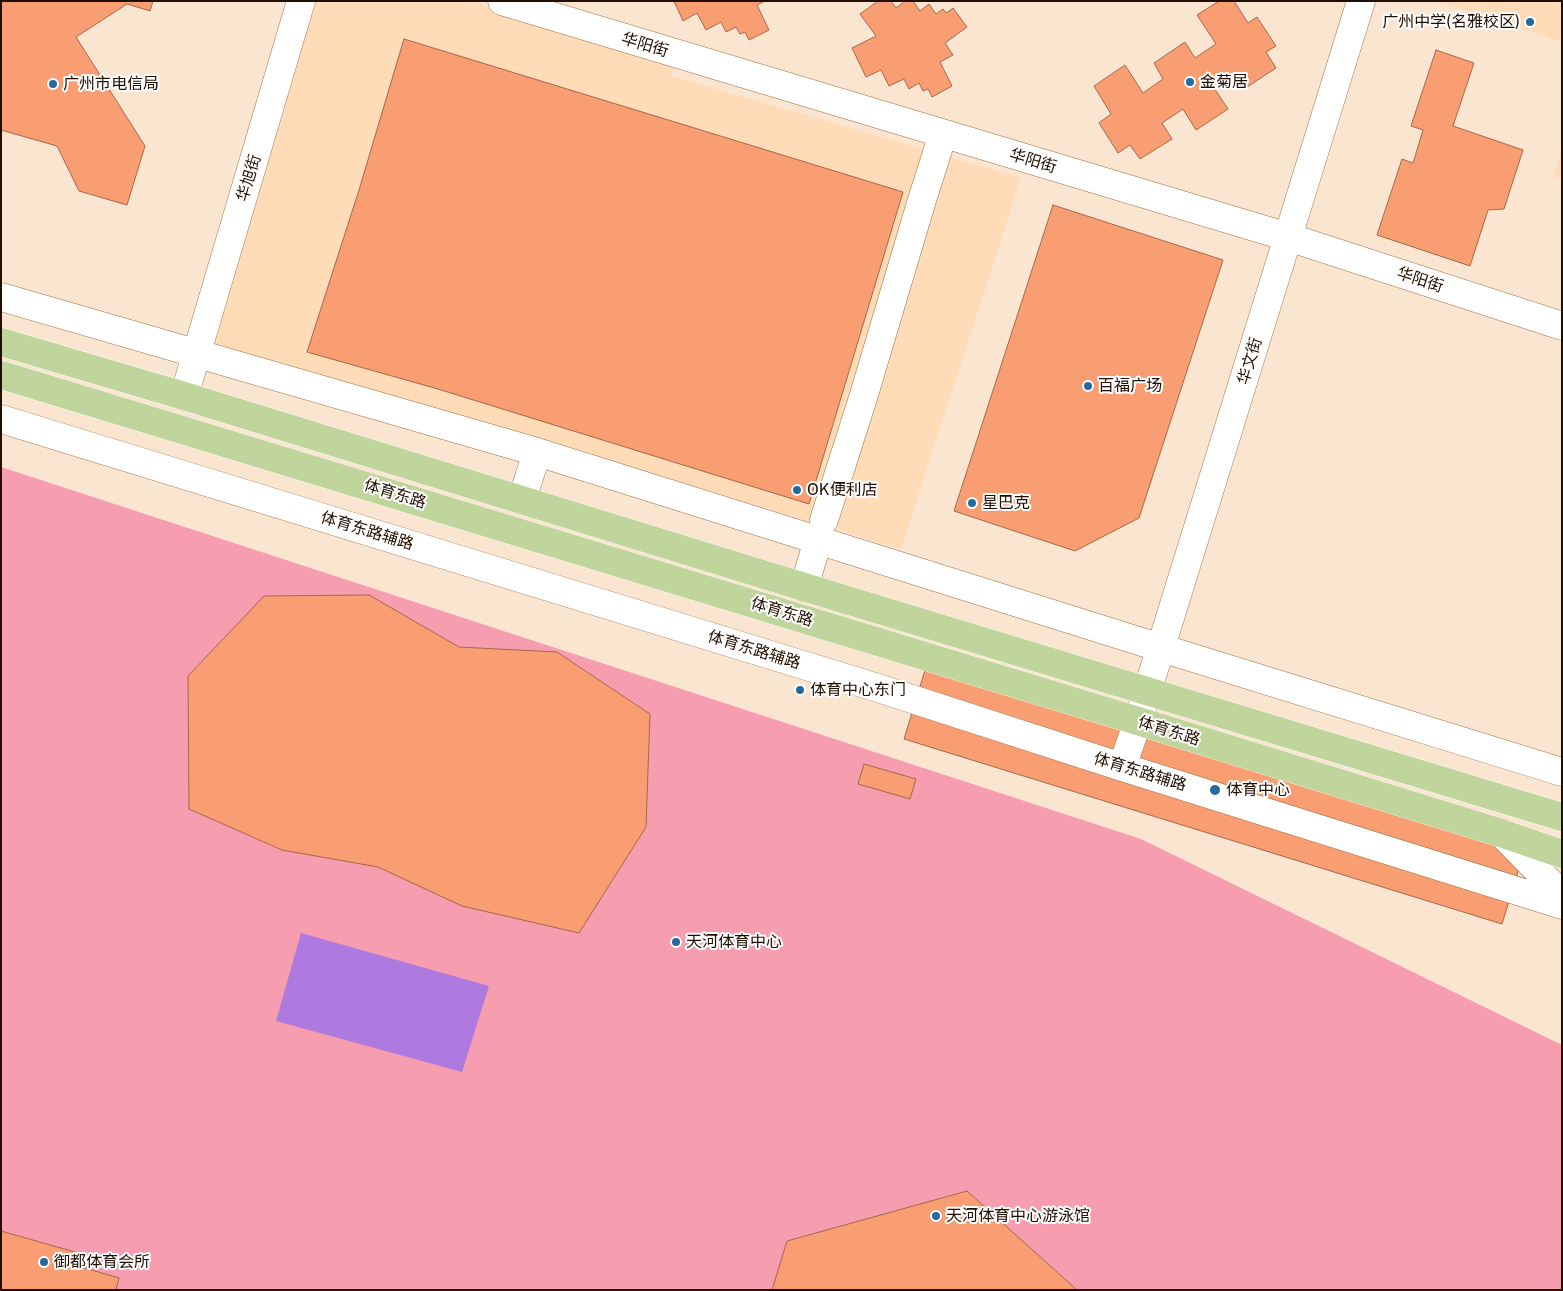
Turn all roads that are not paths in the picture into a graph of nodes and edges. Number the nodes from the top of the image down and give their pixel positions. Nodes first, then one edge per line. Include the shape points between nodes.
1 (301, 1) edge
2 (502, 1) edge
3 (1361, 1) edge
4 (943, 134) junction
5 (1288, 237) junction
6 (1, 297) edge
7 (1562, 326) edge
8 (1, 342) edge
9 (196, 354) junction
10 (1, 375) edge
11 (184, 396) junction
12 (1, 419) edge
13 (538, 452) junction
14 (522, 500) junction
15 (821, 530) junction
16 (804, 587) junction
17 (1161, 648) junction
18 (1147, 691) junction
19 (1138, 721) junction
20 (1122, 767) junction
21 (1562, 772) edge
22 (1562, 817) edge
23 (1501, 833) junction
24 (1562, 854) edge
25 (1562, 895) edge
26 (1562, 905) edge

1 - 9 street, 华旭街
2 - 4 street, 华阳街
3 - 5 street, 华文街
4 - 5 street, 华阳街
4 - 15 street
5 - 7 street, 华阳街
5 - 17 street, 华文街
6 - 9 street
8 - 11 main road, 体育东路
9 - 11 street, 华旭街
9 - 13 street
10 - 19 main road, 体育东路
11 - 14 main road, 体育东路
12 - 20 street, 体育东路辅路 via 868,685
13 - 14 street
13 - 15 street
14 - 16 main road, 体育东路
15 - 16 street
15 - 17 street
16 - 18 main road, 体育东路
17 - 18 street, 华文街
17 - 21 street
18 - 19 street, 华文街
18 - 22 main road, 体育东路
19 - 20 street, 华文街
19 - 23 main road, 体育东路
20 - 26 street, 体育东路辅路
23 - 24 main road, 体育东路
23 - 25 street

